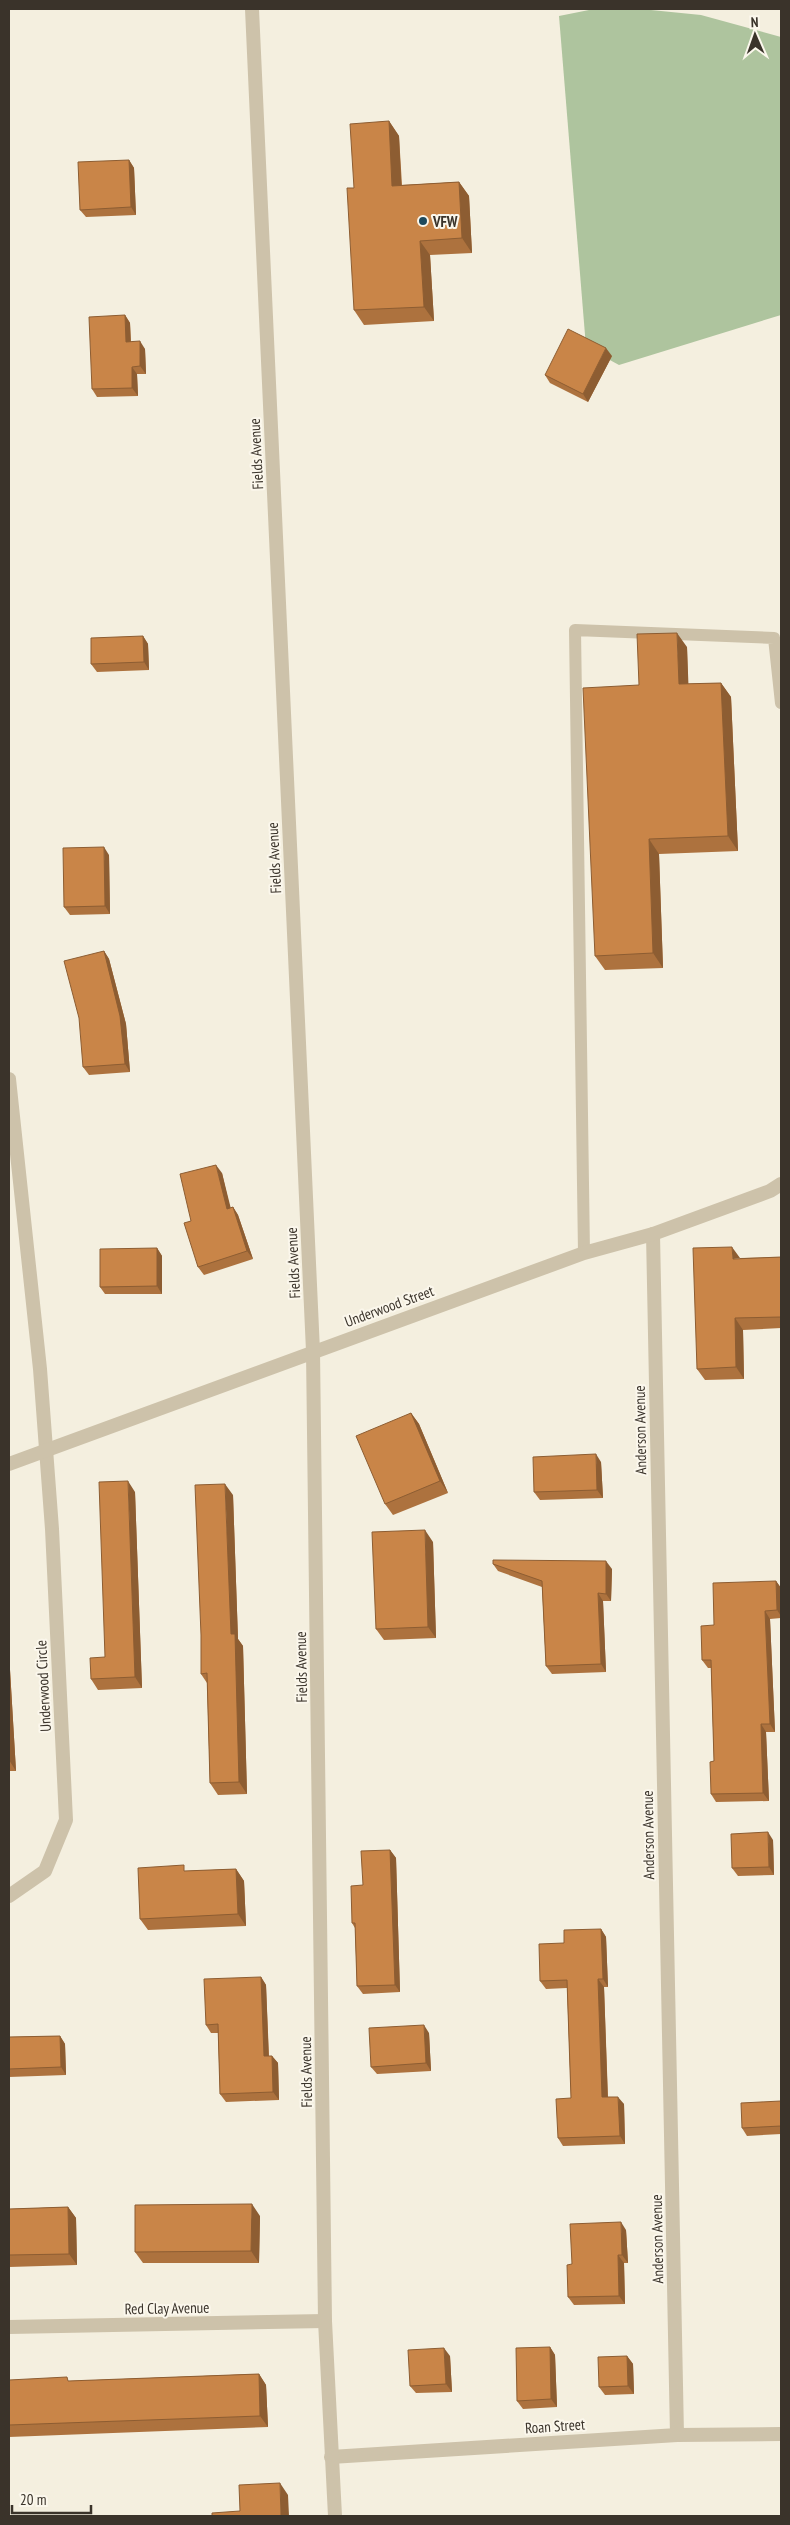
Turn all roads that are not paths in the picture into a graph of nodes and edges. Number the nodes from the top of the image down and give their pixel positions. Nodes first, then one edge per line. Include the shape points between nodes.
1 (252, 9) edge
2 (781, 703) edge
3 (9, 1079) edge
4 (781, 1184) edge
5 (653, 1234) junction
6 (584, 1253) junction
7 (313, 1351) junction
8 (45, 1451) junction
9 (9, 1464) edge
10 (9, 1896) edge
11 (325, 2321) junction
12 (9, 2328) edge
13 (781, 2434) edge
14 (677, 2435) junction
15 (331, 2457) junction
16 (335, 2516) edge

1 - 7 street, Fields Avenue
2 - 6 lane via 774,638 575,630
3 - 8 street, Underwood Circle via 40,1369
4 - 5 street, Underwood Street
5 - 6 street, Underwood Street
5 - 14 street, Anderson Avenue
6 - 7 street, Underwood Street
7 - 8 street, Underwood Street
7 - 11 street, Fields Avenue
8 - 9 street, Underwood Street
8 - 10 street, Underwood Circle via 52,1529 66,1820 45,1870
11 - 12 street, Red Clay Avenue
11 - 15 street, Fields Avenue
13 - 14 street, Roan Street
14 - 15 street, Roan Street
15 - 16 street, Fields Avenue

